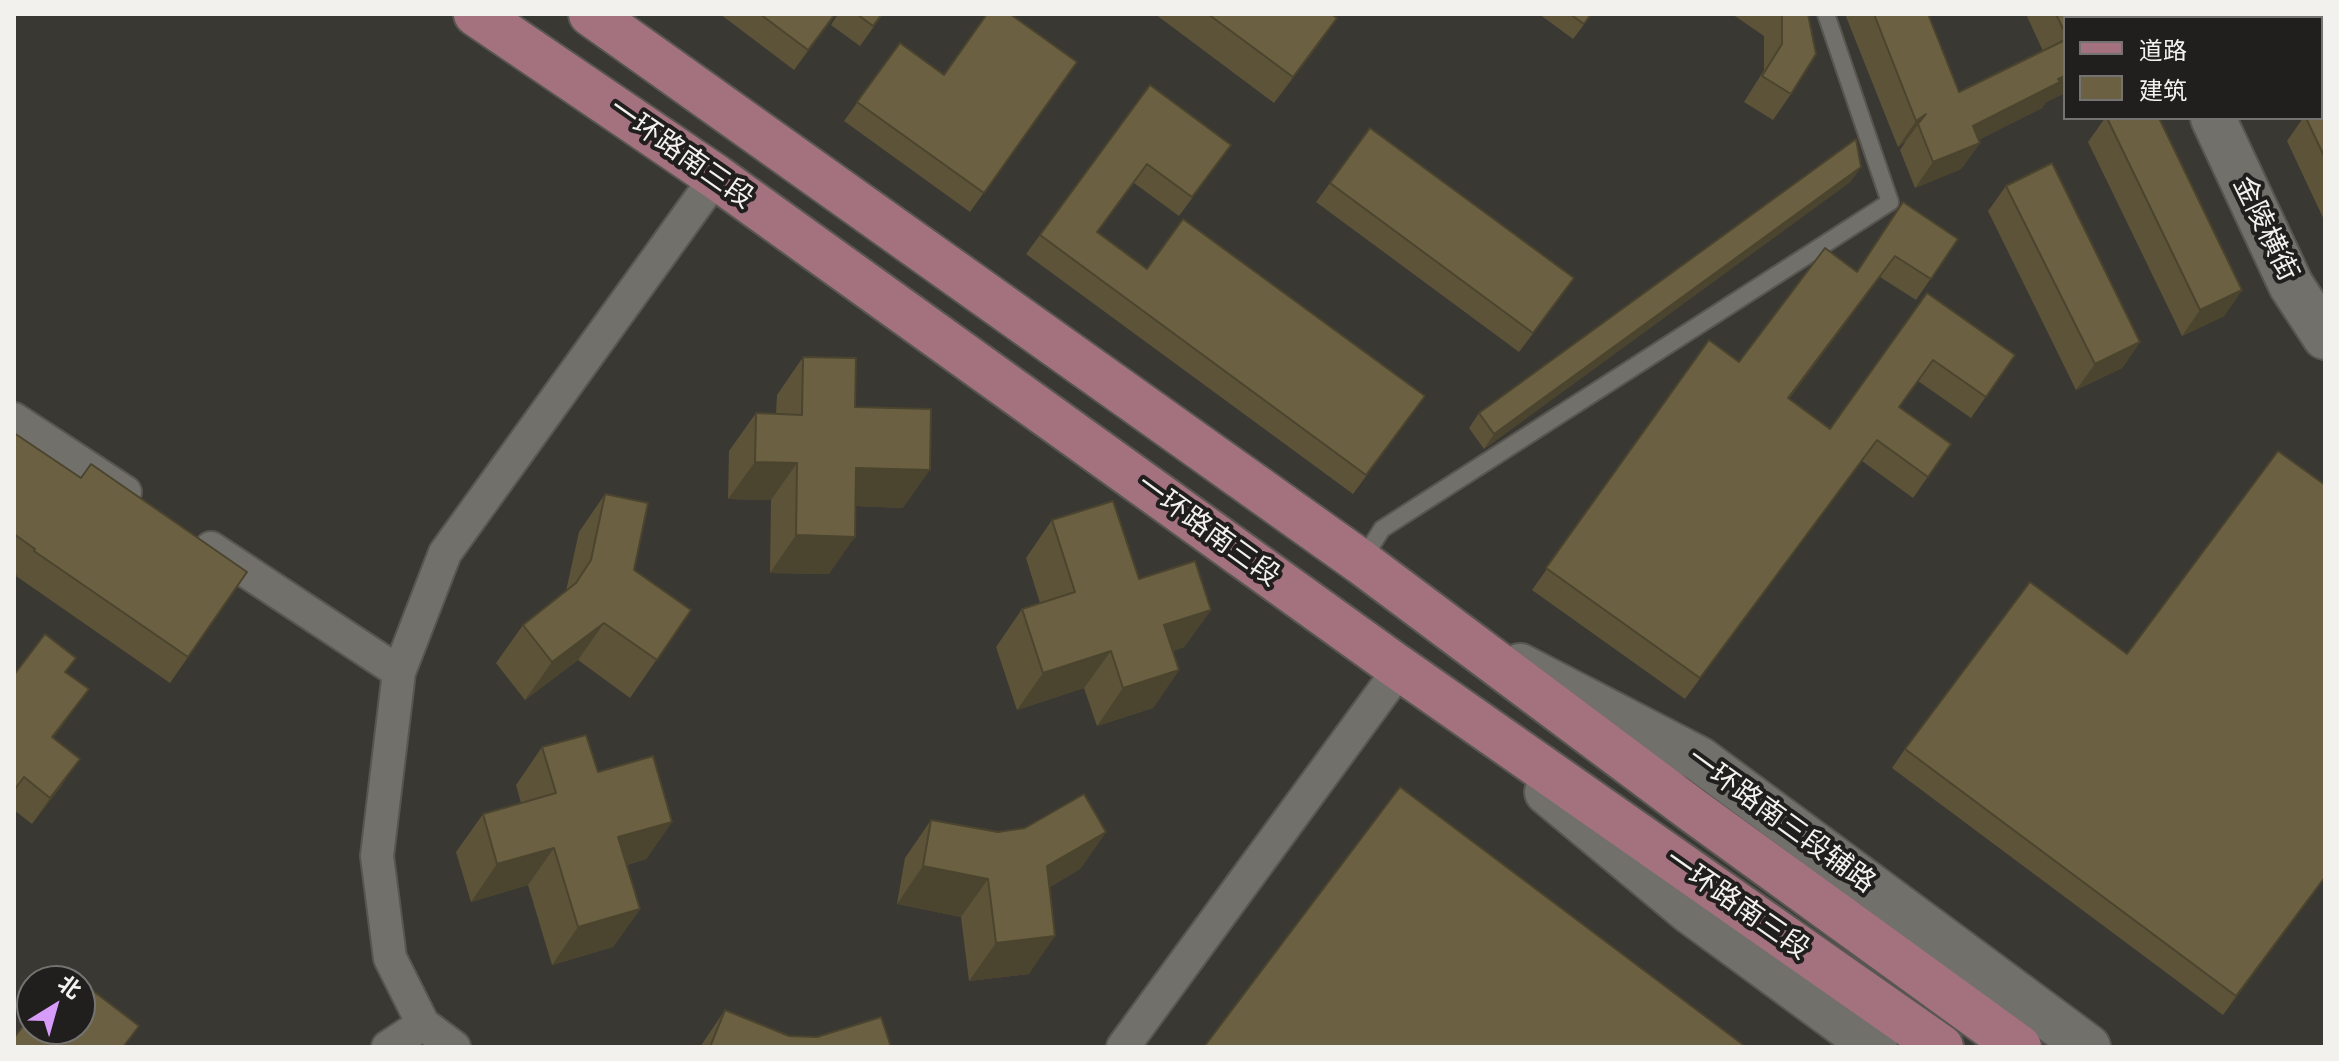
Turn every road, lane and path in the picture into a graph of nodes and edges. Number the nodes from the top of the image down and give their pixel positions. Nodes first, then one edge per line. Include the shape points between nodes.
1 (476, 14) edge
2 (591, 14) edge
3 (1826, 14) edge
4 (2214, 120) edge
5 (716, 177) junction
6 (2325, 337) edge
7 (14, 419) edge
8 (146, 506) edge
9 (186, 532) edge
10 (1361, 562) junction
11 (1452, 630) junction
12 (399, 672) junction
13 (1390, 674) junction
14 (423, 1024) junction
15 (388, 1047) edge
16 (454, 1047) edge
17 (1123, 1047) edge
18 (1875, 1047) edge
19 (1941, 1047) edge
20 (2019, 1047) edge
21 (2088, 1047) edge

1 - 5 main road, 一环路南三段
2 - 10 main road, 一环路南三段
3 - 10 lane via 1890,202 1382,529
4 - 6 main road, 金陵横街 via 2291,285
5 - 12 street via 445,553
5 - 13 main road, 一环路南三段
7 - 8 street
9 - 12 street
10 - 11 main road, 一环路南三段
11 - 20 main road, 一环路南三段
11 - 21 main road, 一环路南三段辅路 via 1699,759
12 - 14 street via 377,856 390,958
13 - 17 street
13 - 18 main road via 1691,912
13 - 19 main road, 一环路南三段
14 - 15 street
14 - 16 street

